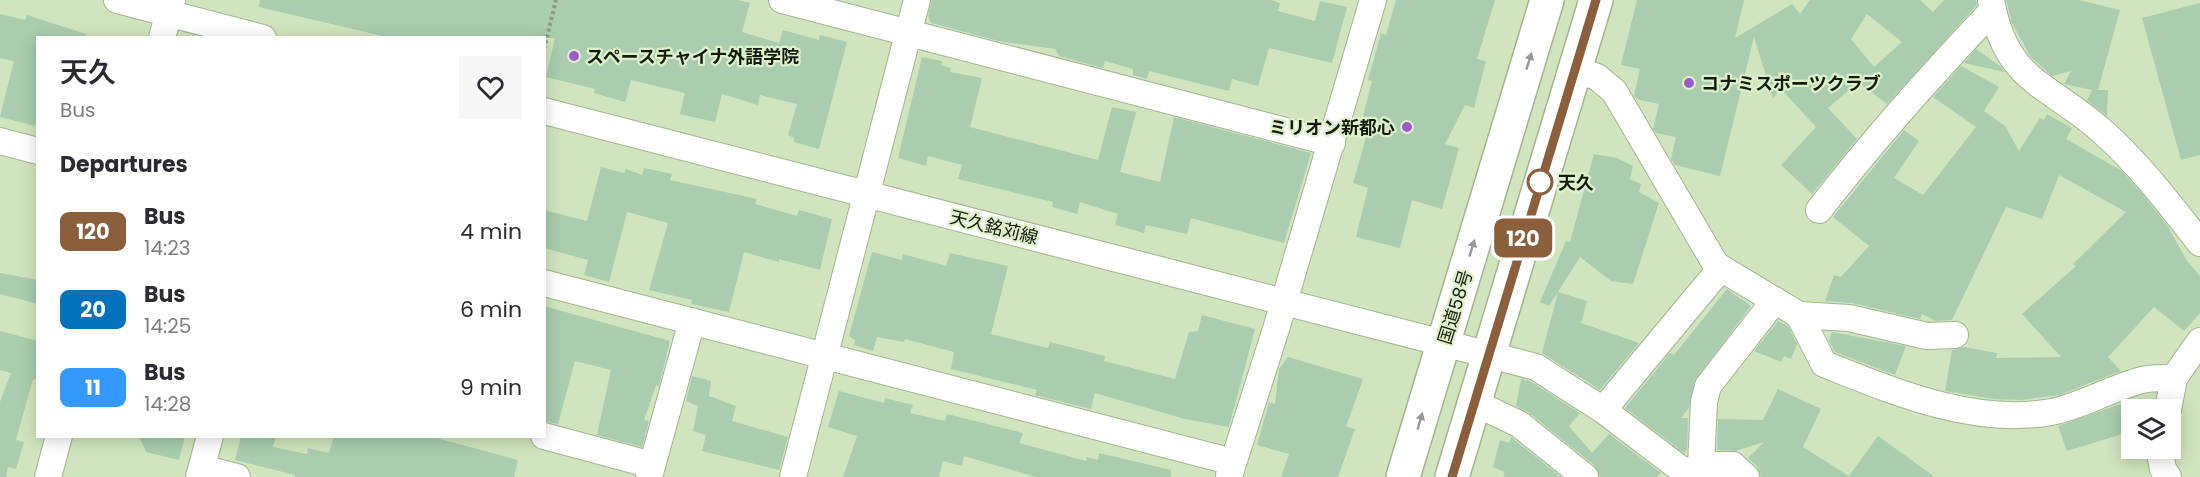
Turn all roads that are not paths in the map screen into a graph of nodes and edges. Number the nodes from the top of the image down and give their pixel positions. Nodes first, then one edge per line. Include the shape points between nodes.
1 (117, 0) edge
2 (782, 0) edge
3 (917, 0) edge
4 (1373, 0) edge
5 (1547, 0) edge
6 (1596, 0) edge
7 (1992, 5) edge
8 (170, 6) edge
9 (909, 33) junction
10 (162, 36) edge
11 (257, 36) edge
12 (1575, 69) junction
13 (546, 112) edge
14 (0, 141) edge
15 (1332, 142) junction
16 (36, 150) edge
17 (867, 195) junction
18 (1819, 210) dead end
19 (2200, 243) edge
20 (1721, 268) junction
21 (546, 284) edge
22 (1774, 300) junction
23 (1284, 302) junction
24 (1799, 315) junction
25 (692, 321) junction
26 (1955, 335) dead end
27 (2200, 340) edge
28 (1444, 344) junction
29 (825, 354) junction
30 (1488, 356) junction
31 (2174, 378) junction
32 (2170, 399) edge
33 (1474, 404) junction
34 (1603, 410) junction
35 (546, 437) edge
36 (58, 438) edge
37 (210, 438) edge
38 (2161, 459) edge
39 (1701, 465) junction
40 (1231, 469) edge
41 (651, 471) edge
42 (201, 472) edge
43 (1460, 475) edge
44 (48, 477) edge
45 (237, 477) edge
46 (793, 477) edge
47 (1403, 477) edge
48 (1585, 477) edge
49 (1746, 477) edge
50 (2168, 477) edge

1 - 8 street
2 - 9 street
3 - 9 street
4 - 15 street
28 -> 5 highway, 国道58号
6 - 12 highway
7 - 18 street
7 - 19 street via 2001,41 2019,67 2103,131 2161,193
8 - 10 street
8 - 11 street
9 - 15 street
9 - 17 street
12 - 20 street via 1597,77 1614,92
12 - 30 highway
13 - 17 street, 天久銘苅線
14 - 16 street
15 - 23 street
17 - 23 street, 天久銘苅線
17 - 29 street
20 - 22 street
20 - 34 street
21 - 25 street
22 - 24 street
22 - 39 street via 1708,386
23 - 28 street, 天久銘苅線
23 - 40 street
24 - 26 street via 1849,318 1927,336
24 - 31 street via 1824,364 1907,397 1985,413 2020,416 2054,412 2144,379
25 - 29 street
25 - 41 street
27 - 31 street
28 - 30 street, 天久銘苅線
47 -> 28 highway, 国道58号
29 - 40 street
29 - 46 street
30 - 33 highway
30 - 34 street, 天久銘苅線 via 1536,367
31 - 32 street
33 - 43 highway
33 - 48 street via 1519,424
34 - 39 street, 天久銘苅線 via 1686,473
35 - 41 street
36 - 44 street
37 - 42 street
38 - 50 street
39 - 49 street via 1733,465
42 - 45 street

